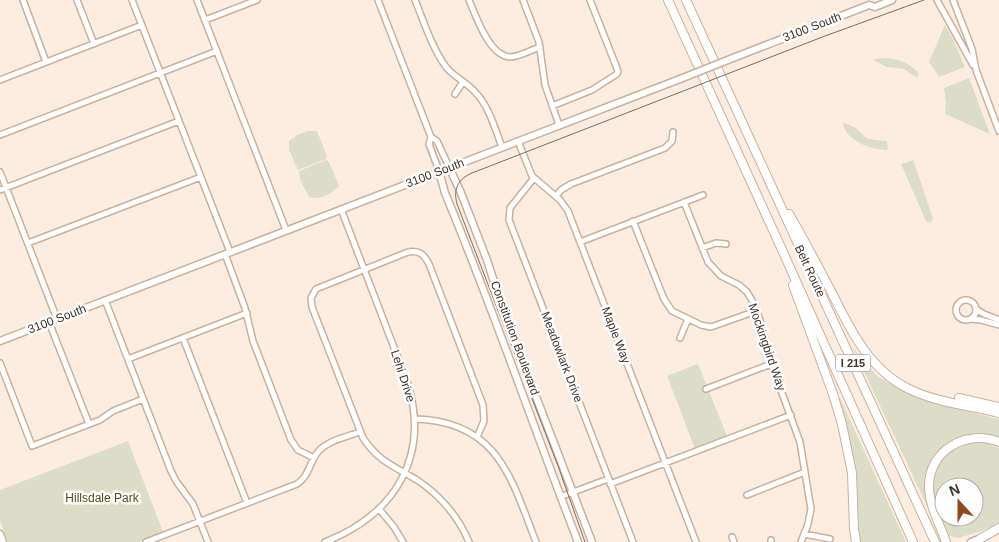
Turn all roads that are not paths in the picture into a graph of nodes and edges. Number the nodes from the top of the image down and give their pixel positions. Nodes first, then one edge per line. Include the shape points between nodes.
1 (22, 0) edge
2 (78, 0) edge
3 (132, 0) edge
4 (198, 0) edge
5 (257, 0) edge
6 (378, 0) edge
7 (415, 0) edge
8 (470, 0) edge
9 (523, 0) edge
10 (590, 0) edge
11 (668, 0) edge
12 (686, 0) edge
13 (892, 0) edge
14 (938, 0) edge
15 (953, 0) edge
16 (871, 3) edge
17 (205, 20) junction
18 (142, 25) junction
19 (94, 44) junction
20 (540, 46) junction
21 (217, 51) junction
22 (46, 62) junction
23 (976, 70) junction
24 (161, 73) junction
25 (0, 80) edge
26 (463, 82) junction
27 (455, 94) dead end
28 (552, 106) junction
29 (179, 121) junction
30 (559, 125) junction
31 (999, 131) edge
32 (673, 132) dead end
33 (0, 135) edge
34 (431, 137) junction
35 (518, 141) junction
36 (502, 147) junction
37 (449, 168) junction
38 (439, 171) junction
39 (0, 172) edge
40 (200, 177) junction
41 (534, 178) junction
42 (6, 188) junction
43 (0, 190) edge
44 (773, 190) junction
45 (703, 195) dead end
46 (556, 196) junction
47 (684, 202) junction
48 (341, 209) junction
49 (634, 221) junction
50 (286, 230) junction
51 (580, 242) junction
52 (28, 243) junction
53 (726, 244) dead end
54 (702, 248) junction
55 (783, 252) junction
56 (227, 253) junction
57 (364, 269) junction
58 (105, 300) junction
59 (976, 309) junction
60 (756, 311) junction
61 (247, 313) junction
62 (57, 319) junction
63 (688, 319) junction
64 (970, 319) junction
65 (999, 320) edge
66 (50, 322) junction
67 (999, 325) edge
68 (183, 338) junction
69 (680, 338) dead end
70 (0, 341) edge
71 (866, 354) junction
72 (128, 359) junction
73 (0, 363) edge
74 (771, 364) junction
75 (706, 389) dead end
76 (143, 399) junction
77 (999, 407) edge
78 (999, 413) edge
79 (791, 415) junction
80 (415, 419) junction
81 (89, 424) junction
82 (360, 432) junction
83 (477, 437) junction
84 (999, 442) edge
85 (314, 458) junction
86 (666, 463) junction
87 (805, 472) junction
88 (404, 473) junction
89 (609, 482) junction
90 (573, 492) junction
91 (747, 495) dead end
92 (560, 497) junction
93 (246, 504) junction
94 (380, 510) junction
95 (200, 521) junction
96 (854, 521) junction
97 (999, 530) edge
98 (0, 534) edge
99 (804, 534) junction
100 (830, 539) dead end
101 (934, 539) edge
102 (980, 539) joint
103 (338, 540) edge
104 (3, 542) edge
105 (146, 542) edge
106 (208, 542) edge
107 (325, 542) edge
108 (403, 542) edge
109 (469, 542) edge
110 (536, 542) edge
111 (578, 542) edge
112 (592, 542) edge
113 (632, 542) edge
114 (696, 542) edge
115 (801, 542) edge
116 (851, 542) edge
117 (856, 542) edge
118 (913, 542) edge
119 (946, 542) edge
120 (971, 542) edge

1 - 22 street
2 - 19 street
3 - 18 street
4 - 17 street
5 - 17 street
6 - 34 street, Constitution Boulevard
7 - 26 street via 443,62
8 - 20 street via 485,36 502,54 513,56
9 - 20 street
10 - 28 street via 617,74 592,90
11 - 55 highway, Belt Route / I 215
12 - 44 highway, Belt Route / I 215
13 - 16 main road, 3100 South via 875,7
14 - 23 street
15 - 23 street via 972,49
16 - 30 main road, 3100 South, bridge
17 - 21 street
18 - 19 street
18 - 24 street
19 - 22 street
20 - 28 street via 545,85
21 - 24 street
21 - 50 street
22 - 25 street
23 - 31 street
24 - 29 street
24 - 33 street
26 - 27 street
26 - 36 street via 485,105
28 - 30 street
29 - 40 street
29 - 42 street
30 - 35 main road, 3100 South
32 - 46 street via 672,141 665,148 571,184
34 - 37 street, Constitution Boulevard via 437,141
34 - 38 street, Constitution Boulevard via 429,144
35 - 36 main road, 3100 South
35 - 41 street, Maple Way
36 - 37 main road, 3100 South
37 - 38 main road, 3100 South
37 - 90 main road, Constitution Boulevard via 487,260 505,316
38 - 48 main road, 3100 South
38 - 92 main road, Constitution Boulevard
39 - 42 street
40 - 52 street
40 - 56 street
41 - 46 street, Maple Way
41 - 89 street, Meadowlark Drive via 510,208 509,220
42 - 43 street
42 - 52 street
44 - 71 highway
44 - 101 highway, Belt Route / I 215
45 - 47 street
46 - 51 street, Maple Way via 566,207
47 - 49 street
47 - 54 street, Mockingbird Way
48 - 50 main road, 3100 South
48 - 57 street, Lehi Drive
49 - 51 street
49 - 63 street via 666,304
50 - 56 main road, 3100 South
51 - 86 street, Maple Way
52 - 62 street
53 - 54 street via 716,243
54 - 60 street, Mockingbird Way via 720,276 743,288
55 - 96 highway via 839,413 852,473
55 - 118 highway, Belt Route / I 215
56 - 58 main road, 3100 South
56 - 61 street
57 - 80 street, Lehi Drive via 408,384
57 - 82 street via 319,287 310,301
57 - 83 street via 408,252 422,254 429,264 483,405 484,421
58 - 62 main road, 3100 South
58 - 72 street
59 - 64 street
59 - 64 street via 969,300 957,305 958,316 963,320
59 - 65 street
60 - 63 street via 715,326 704,326
60 - 74 street, Mockingbird Way
61 - 68 street
61 - 85 street via 253,341 293,444
62 - 66 main road, 3100 South
63 - 69 street
64 - 67 street
66 - 70 main road, 3100 South
66 - 81 street
68 - 72 street
68 - 93 street
71 - 77 highway via 891,374 915,387
71 - 78 highway via 886,374 909,389
72 - 76 street
73 - 81 street via 32,446
74 - 75 street
74 - 79 street, Mockingbird Way
76 - 81 street
76 - 95 street via 173,476 193,504
79 - 86 street
79 - 87 street, Mockingbird Way via 799,437
80 - 83 street via 445,422
80 - 88 street, Lehi Drive via 412,449
82 - 85 street via 324,446
82 - 88 street via 379,457
83 - 110 street via 497,456 509,474
84 - 119 highway via 980,437 965,439 951,446 937,460 930,475 930,491
85 - 93 street via 308,473 297,484
86 - 89 street
86 - 114 street, Maple Way
87 - 91 street
87 - 99 street, Mockingbird Way via 811,509
88 - 94 street, Lehi Drive
88 - 109 street via 445,503
89 - 90 street
89 - 113 street, Meadowlark Drive
90 - 92 street
90 - 112 main road, Constitution Boulevard
92 - 111 main road, Constitution Boulevard
93 - 95 street
94 - 103 street, Lehi Drive
94 - 108 street
95 - 105 street
95 - 106 street
96 - 116 highway
96 - 117 highway
97 - 102 highway
98 - 104 main road
99 - 100 street
99 - 115 street, Mockingbird Way
102 - 120 main road
103 - 107 street, Lehi Drive

